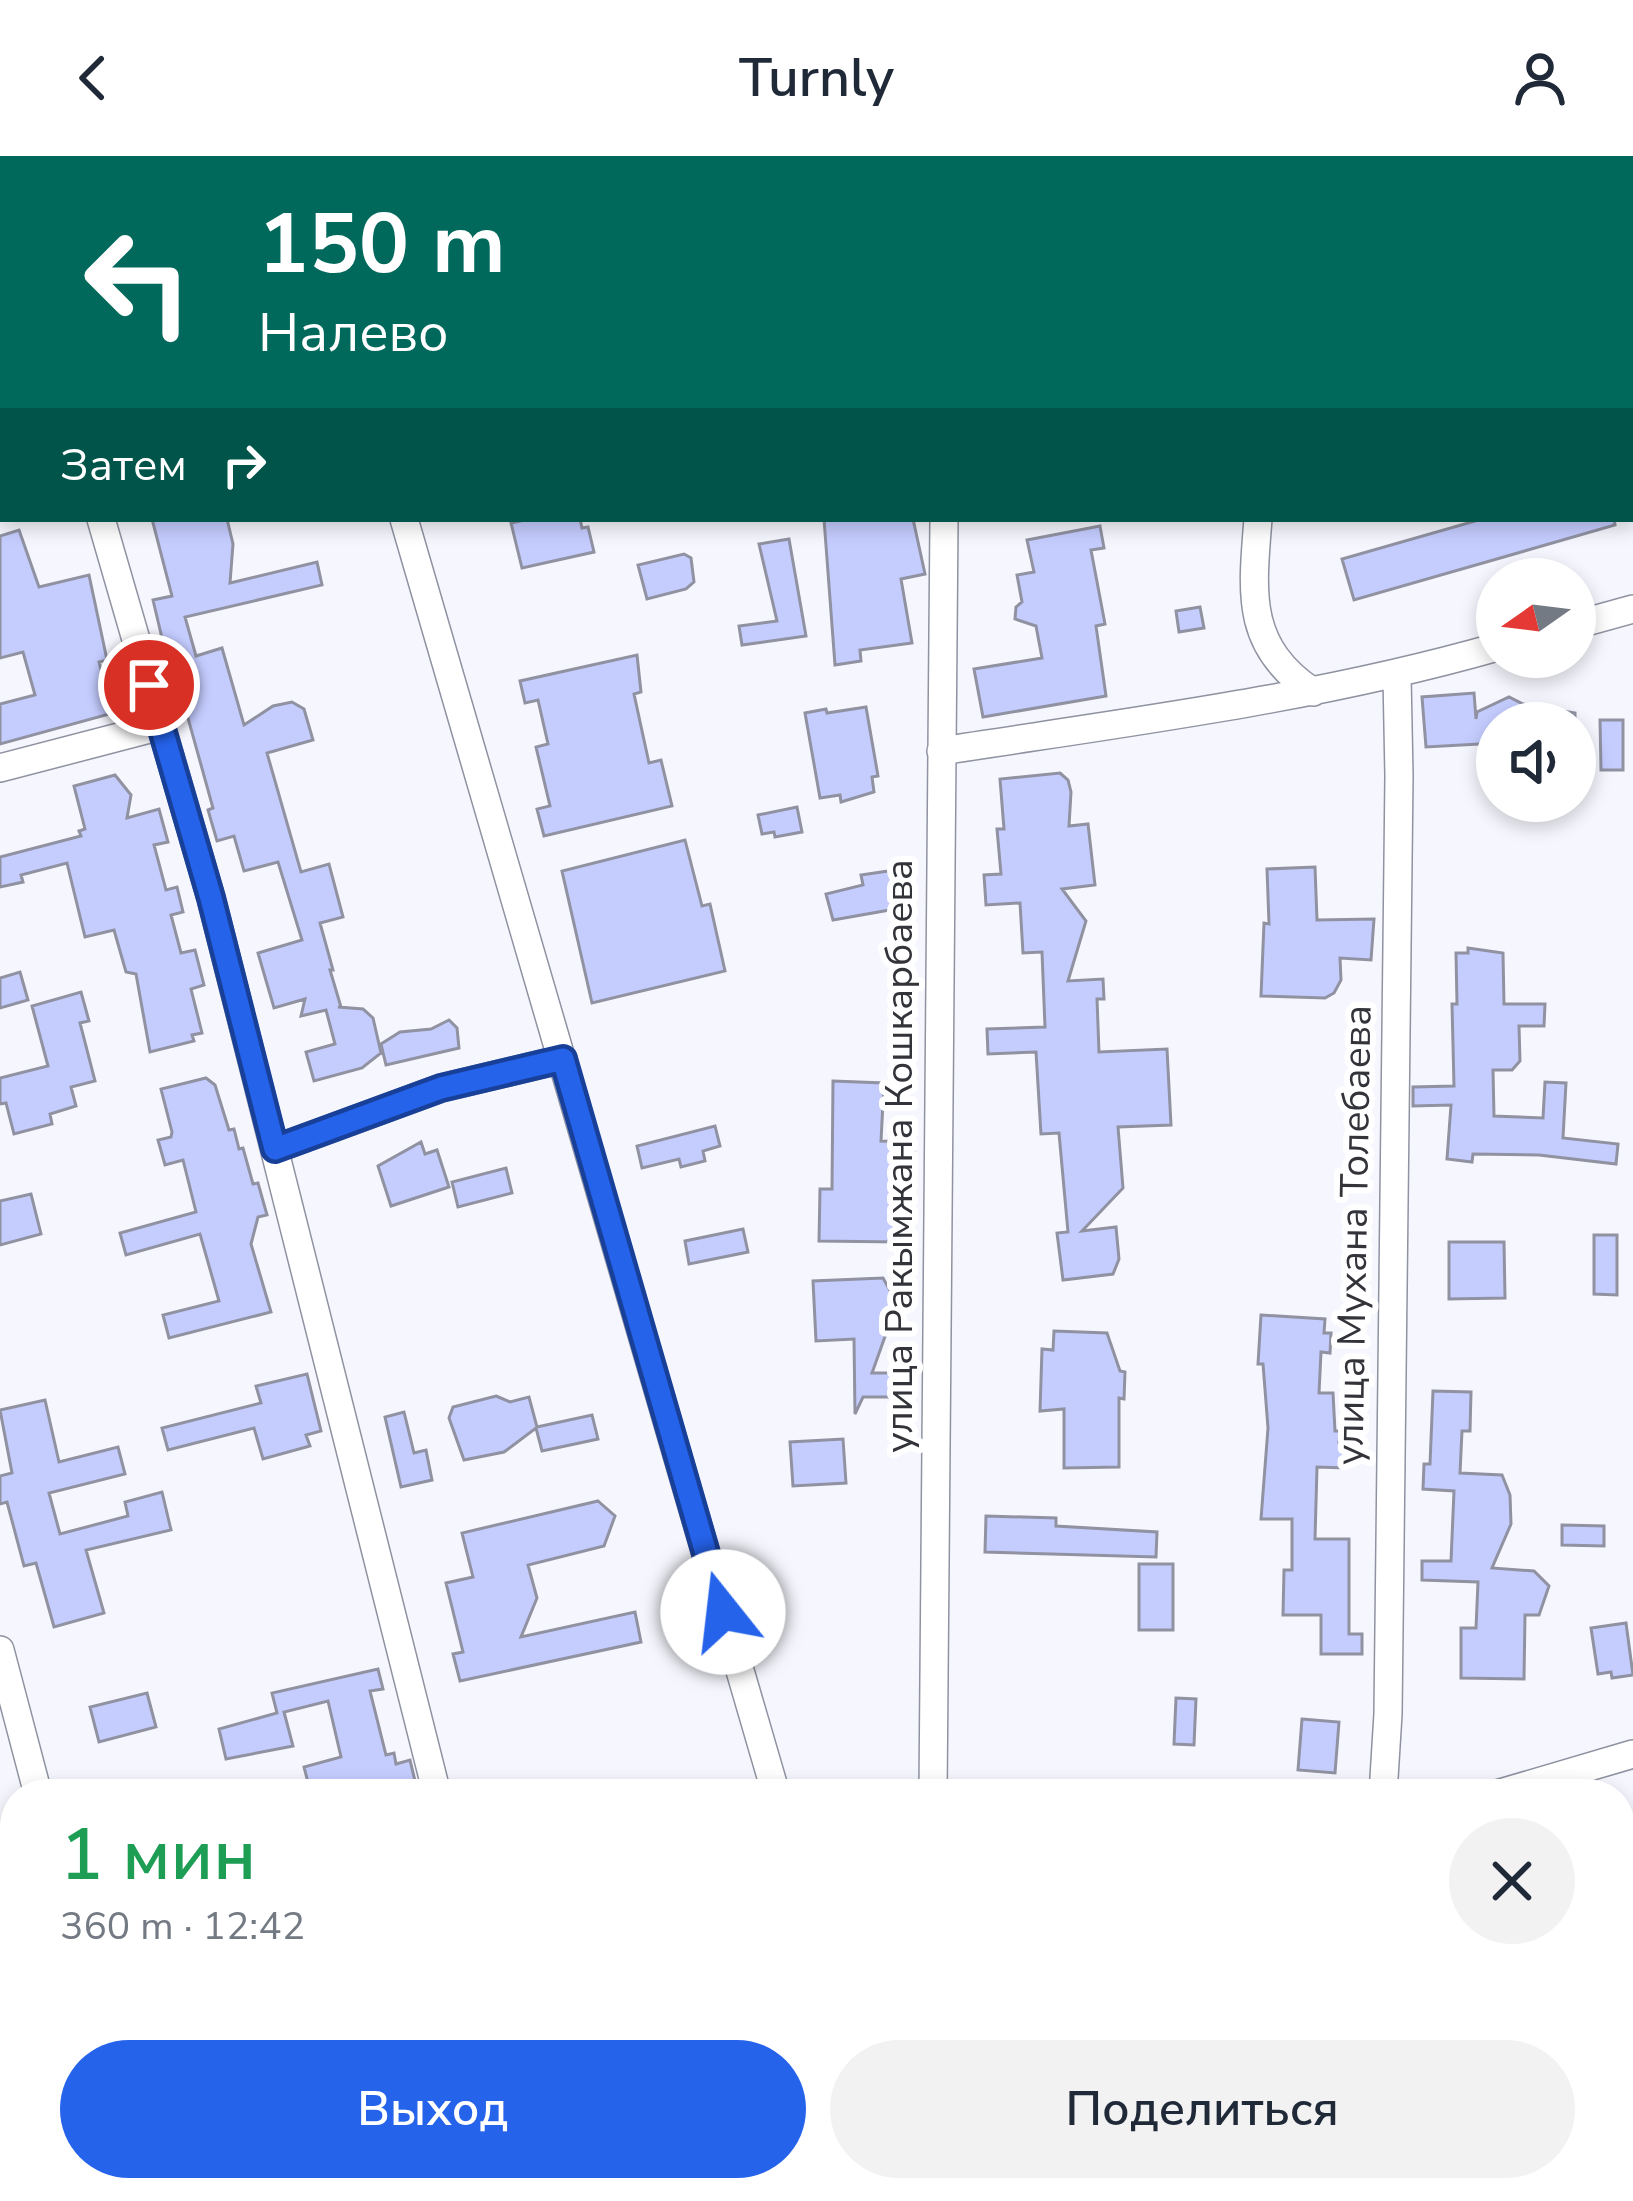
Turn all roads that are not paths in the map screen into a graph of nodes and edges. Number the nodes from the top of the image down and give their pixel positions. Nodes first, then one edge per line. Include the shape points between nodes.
1 (102, 522) edge
2 (405, 522) edge
3 (944, 522) edge
4 (1258, 522) edge
5 (1633, 609) edge
6 (1596, 620) edge
7 (1476, 653) edge
8 (1397, 676) junction
9 (1313, 692) junction
10 (161, 726) junction
11 (941, 751) junction
12 (0, 768) edge
13 (563, 1059) junction
14 (275, 1149) junction
15 (0, 1650) edge
16 (1633, 1754) edge
17 (34, 1779) edge
18 (433, 1779) edge
19 (772, 1779) edge
20 (933, 1779) edge
21 (1384, 1779) edge
22 (1548, 1779) edge

1 - 10 street
2 - 13 street
3 - 11 street, улица Ракымжана Кошкарбаева
4 - 9 street via 1258,629 1286,674
5 - 6 street
7 - 8 street
8 - 9 street
8 - 21 street, улица Мухана Толебаева
9 - 11 street
10 - 12 street
10 - 14 street
11 - 20 street, улица Ракымжана Кошкарбаева
13 - 14 street via 441,1088
13 - 19 street
14 - 18 street
15 - 17 street
16 - 22 street

